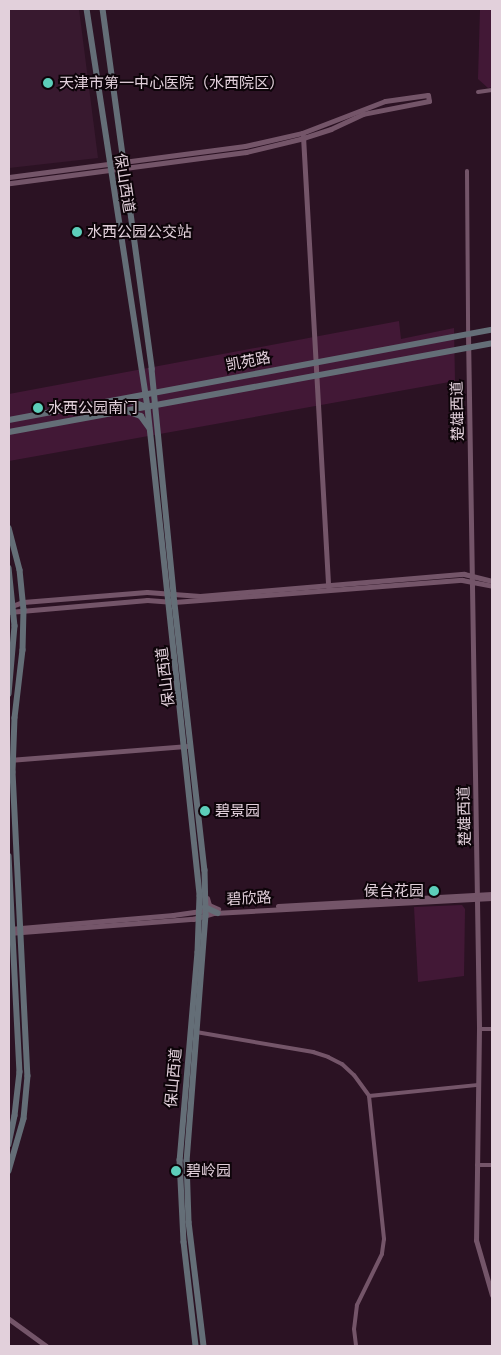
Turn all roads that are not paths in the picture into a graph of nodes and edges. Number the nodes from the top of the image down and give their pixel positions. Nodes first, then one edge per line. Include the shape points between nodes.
1 (87, 9) edge
2 (103, 9) edge
3 (492, 90) edge
4 (478, 92) dead end
5 (303, 135) junction
6 (126, 165) junction
7 (110, 167) junction
8 (467, 171) dead end
9 (9, 177) edge
10 (9, 183) edge
11 (492, 330) edge
12 (468, 334) junction
13 (492, 343) edge
14 (468, 348) junction
15 (316, 361) junction
16 (317, 374) junction
17 (154, 392) junction
18 (146, 393) junction
19 (121, 399) junction
20 (156, 405) junction
21 (147, 407) junction
22 (122, 411) junction
23 (9, 420) edge
24 (159, 428) junction
25 (150, 429) junction
26 (9, 432) edge
27 (9, 528) edge
28 (9, 568) edge
29 (473, 578) junction
30 (492, 581) edge
31 (492, 586) edge
32 (328, 588) junction
33 (171, 598) junction
34 (23, 602) junction
35 (11, 609) edge
36 (24, 610) junction
37 (9, 694) edge
38 (188, 746) junction
39 (11, 760) edge
40 (9, 856) edge
41 (492, 894) edge
42 (203, 895) junction
43 (478, 896) junction
44 (492, 898) edge
45 (208, 912) junction
46 (21, 930) junction
47 (202, 930) junction
48 (11, 931) edge
49 (479, 1029) junction
50 (492, 1029) edge
51 (193, 1031) junction
52 (478, 1085) junction
53 (369, 1096) junction
54 (9, 1144) edge
55 (477, 1165) junction
56 (492, 1165) edge
57 (9, 1171) edge
58 (492, 1295) edge
59 (9, 1321) edge
60 (42, 1346) edge
61 (46, 1346) edge
62 (196, 1346) edge
63 (204, 1346) edge
64 (356, 1346) edge

1 - 7 main road, 保山西道
2 - 6 main road, 保山西道
3 - 4 street
5 - 5 street via 331,129 363,114 429,101 428,95 385,101
5 - 6 street via 246,152
5 - 15 street
6 - 7 street
6 - 17 main road, 保山西道
7 - 9 street
7 - 10 street
7 - 18 main road, 保山西道
8 - 12 street
11 - 12 main road, 凯苑路
12 - 14 street, 楚雄西道
12 - 15 main road, 凯苑路
13 - 14 main road, 凯苑路
14 - 16 main road, 凯苑路
14 - 29 street, 楚雄西道
15 - 16 street
15 - 17 main road, 凯苑路
16 - 20 main road, 凯苑路
16 - 32 street
17 - 18 main road, 凯苑路
17 - 20 main road, 保山西道
18 - 19 main road, 凯苑路
18 - 21 main road, 保山西道
19 - 21 main road
19 - 23 main road, 凯苑路
20 - 21 main road, 凯苑路
20 - 24 main road, 保山西道
21 - 22 main road, 凯苑路
21 - 24 main road
21 - 25 main road, 保山西道
22 - 25 main road via 141,416
22 - 26 main road, 凯苑路
24 - 33 main road, 保山西道
25 - 33 main road, 保山西道
27 - 34 main road
28 - 35 main road
29 - 30 street
29 - 31 street
29 - 32 street
29 - 43 street, 楚雄西道
32 - 33 street
33 - 34 street via 147,592
33 - 36 street
33 - 38 main road, 保山西道
34 - 35 street
34 - 36 main road
35 - 36 street
35 - 37 main road
36 - 39 main road
38 - 39 street
38 - 42 main road, 保山西道
39 - 46 main road
40 - 48 main road
41 - 43 street, 碧欣路
42 - 45 main road
42 - 45 street via 210,905
43 - 44 street, 碧欣路
43 - 45 street, 碧欣路
43 - 49 street, 楚雄西道
45 - 46 street, 碧欣路
45 - 47 main road, 保山西道
45 - 47 main road via 209,918
46 - 48 street, 碧欣路
46 - 57 main road via 28,1076 24,1119
47 - 51 main road, 保山西道
48 - 54 main road via 20,1072
49 - 50 street
49 - 52 street, 楚雄西道
51 - 53 street via 328,1057 342,1064
51 - 62 main road, 保山西道 via 180,1175
51 - 63 main road, 保山西道 via 187,1190
52 - 53 street
52 - 55 street, 楚雄西道
53 - 64 street via 384,1239 382,1254 356,1310
55 - 56 street
55 - 58 street, 楚雄西道 via 476,1240
59 - 60 street
59 - 61 street

